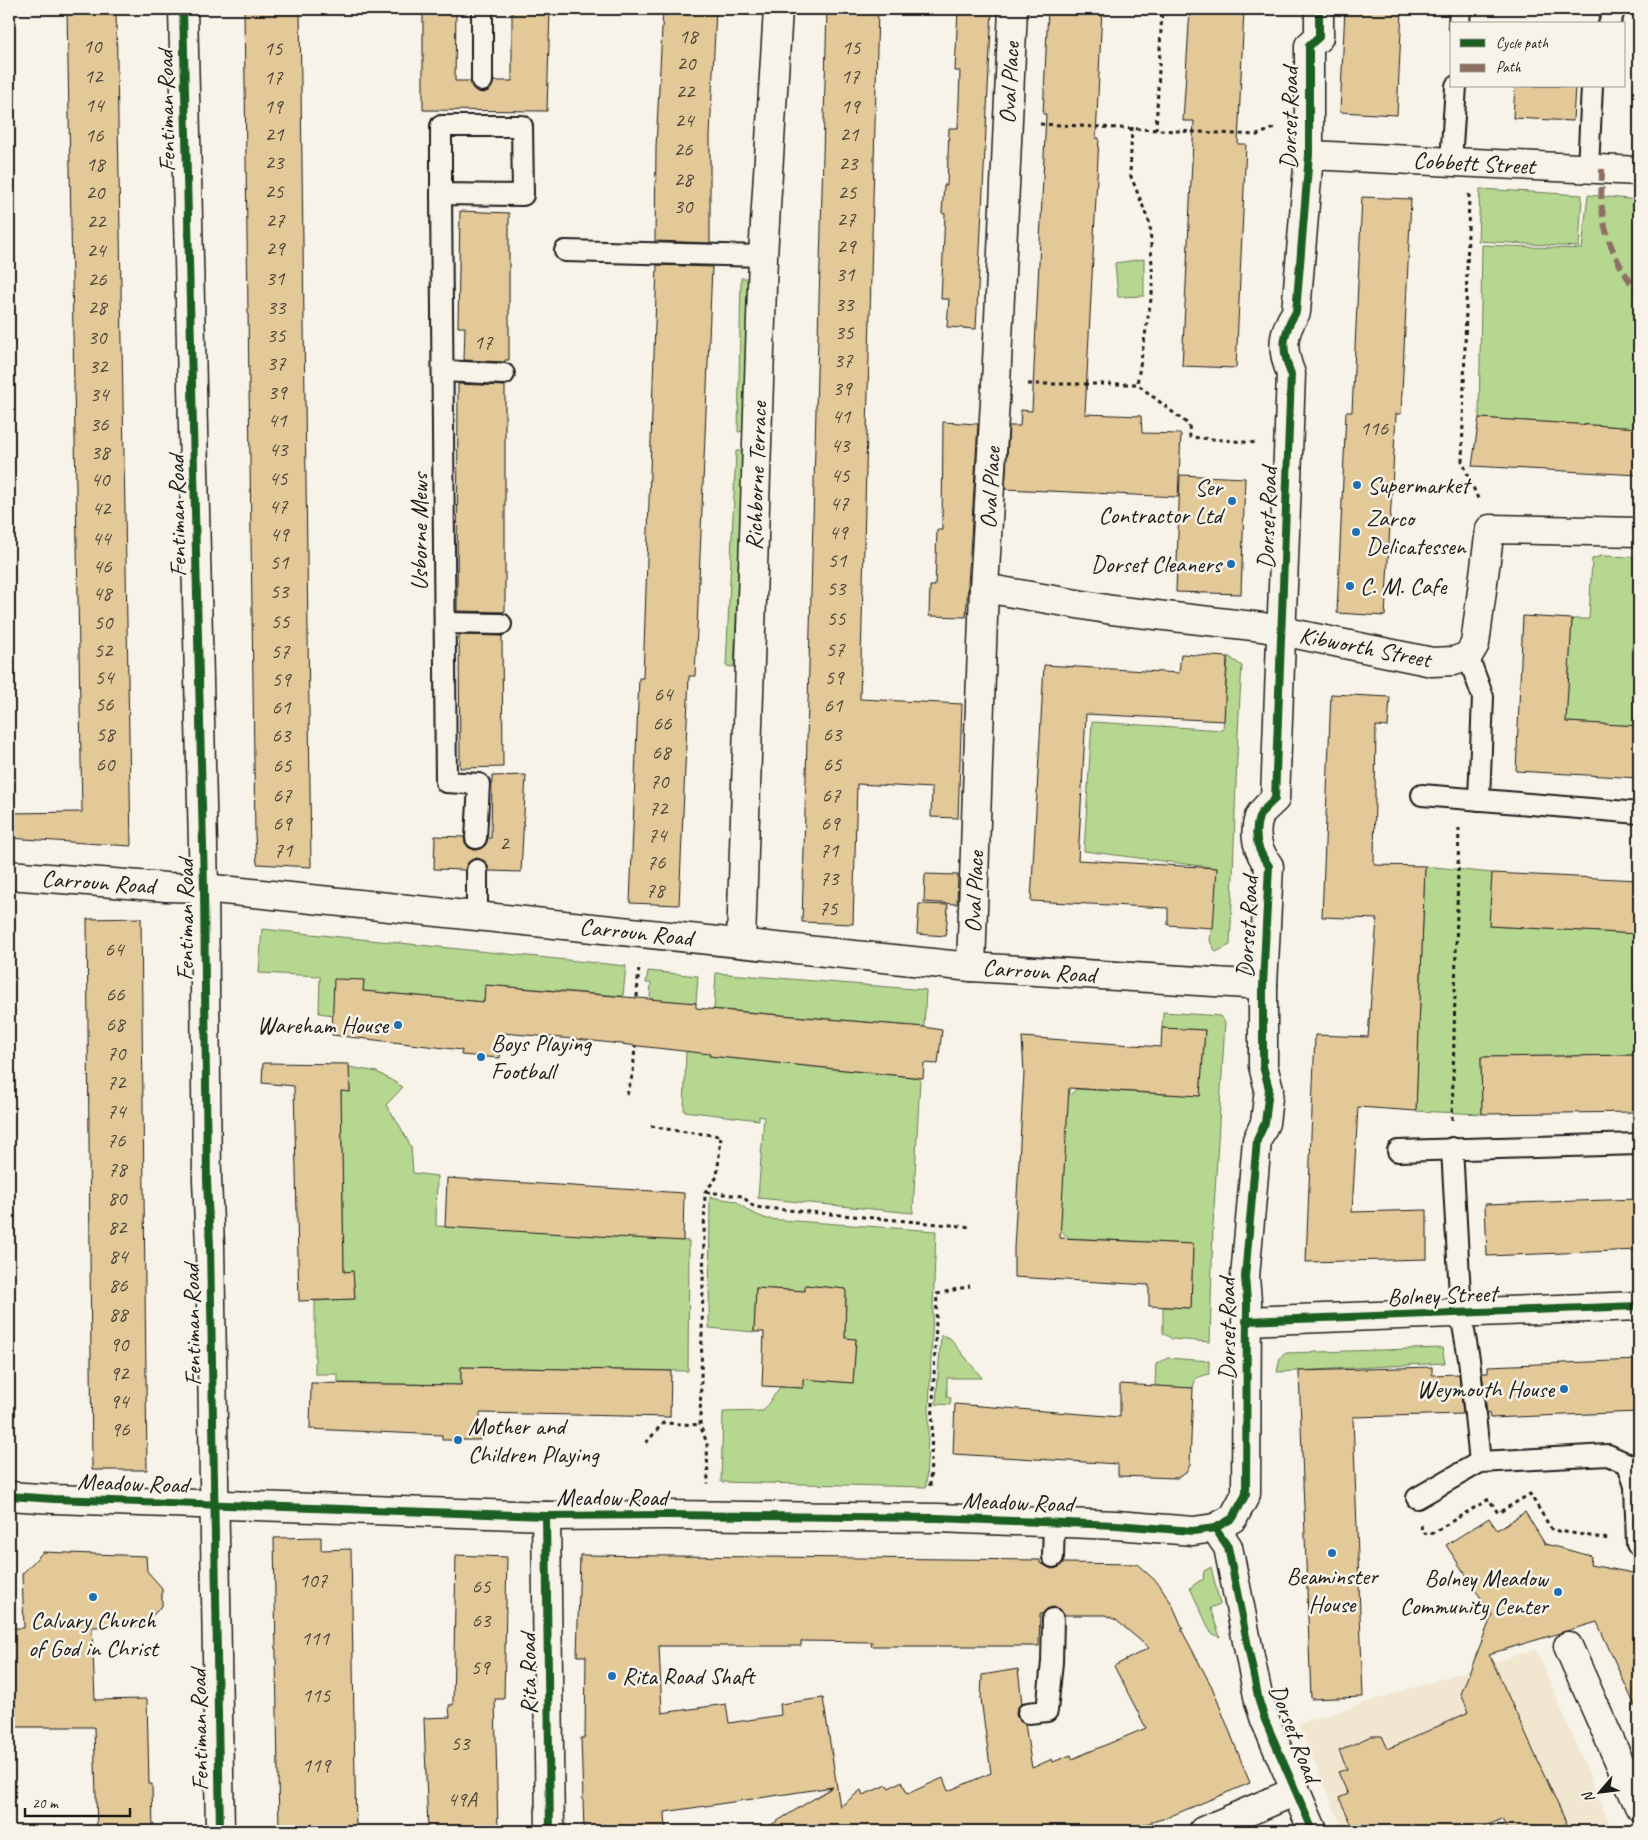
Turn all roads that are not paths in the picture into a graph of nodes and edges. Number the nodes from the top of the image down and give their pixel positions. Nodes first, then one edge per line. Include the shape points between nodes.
1 (182, 9) edge
2 (482, 9) edge
3 (778, 9) edge
4 (1013, 9) edge
5 (1319, 9) edge
6 (1460, 9) edge
7 (1615, 9) edge
8 (1459, 22) edge
9 (1610, 22) edge
10 (482, 81) dead end
11 (1456, 88) edge
12 (1592, 88) edge
13 (1309, 155) junction
14 (1460, 162) junction
15 (1588, 169) junction
16 (1639, 171) edge
17 (441, 194) junction
18 (565, 251) dead end
19 (764, 256) junction
20 (443, 371) junction
21 (504, 374) dead end
22 (1639, 532) edge
23 (984, 588) junction
24 (445, 623) junction
25 (501, 624) dead end
26 (1282, 632) junction
27 (1468, 656) junction
28 (1422, 795) dead end
29 (1469, 799) junction
30 (1639, 813) edge
31 (476, 838) dead end
32 (476, 870) dead end
33 (9, 875) edge
34 (204, 888) junction
35 (477, 916) junction
36 (742, 943) junction
37 (971, 967) junction
38 (1263, 985) junction
39 (1639, 1144) edge
40 (1452, 1148) junction
41 (1398, 1150) dead end
42 (1639, 1306) edge
43 (1461, 1314) junction
44 (1246, 1321) junction
45 (1480, 1462) junction
46 (9, 1496) edge
47 (1417, 1498) road end
48 (214, 1504) junction
49 (546, 1516) junction
50 (1054, 1522) junction
51 (1215, 1528) junction
52 (1637, 1544) road end
53 (1053, 1557) dead end
54 (1053, 1619) dead end
55 (1568, 1646) dead end
56 (1028, 1713) dead end
57 (1296, 1792) junction
58 (1639, 1806) edge
59 (220, 1831) edge
60 (550, 1831) edge
61 (1203, 1831) edge
62 (1314, 1831) edge

1 - 34 street, Fentiman Road
2 - 10 lane
3 - 19 street, Richborne Terrace
4 - 23 street, Oval Place
5 - 13 street, Dorset Road via 1320,37 1309,46
6 - 8 lane
7 - 9 lane
11 - 14 lane
12 - 15 lane
13 - 14 street, Cobbett Street
13 - 26 street, Dorset Road via 1296,312 1284,336 1284,358 1291,374
14 - 15 street, Cobbett Street
15 - 16 street, Cobbett Street
17 - 17 lane, Usborne Mews via 523,195 522,126 482,118 441,126
17 - 20 lane, Usborne Mews
18 - 19 lane
19 - 36 street, Richborne Terrace
20 - 21 lane
20 - 24 lane, Usborne Mews
22 - 27 street via 1490,529 1474,644
23 - 26 street, Kibworth Street via 1112,610
23 - 37 street, Oval Place
24 - 25 lane
24 - 31 lane, Usborne Mews via 446,782 479,784
26 - 27 street, Kibworth Street via 1432,662 1454,661
26 - 38 street, Dorset Road via 1275,799 1259,816 1257,830 1257,845 1269,866
27 - 29 lane via 1483,697
28 - 29 lane
29 - 30 lane
32 - 35 lane
33 - 34 street, Carroun Road
34 - 35 street, Carroun Road
34 - 48 street, Fentiman Road via 206,1180
35 - 36 street, Carroun Road
36 - 37 street, Carroun Road
37 - 38 street, Carroun Road
38 - 44 street, Dorset Road via 1263,1066 1269,1089 1265,1123 1257,1140 1245,1277
39 - 40 lane
40 - 41 lane
40 - 43 lane
42 - 43 street, Bolney Street
43 - 44 street, Bolney Street
43 - 45 lane
44 - 51 street, Dorset Road via 1246,1494 1232,1518
45 - 47 lane
45 - 52 lane via 1608,1455 1628,1464 1635,1486
46 - 48 street, Meadow Road
48 - 49 street, Meadow Road
48 - 59 street, Fentiman Road
49 - 50 street, Meadow Road via 928,1517
49 - 60 street, Rita Road
50 - 51 street, Meadow Road via 1193,1531
50 - 53 lane
51 - 57 street, Dorset Road via 1228,1547 1259,1701
54 - 56 lane via 1047,1711
55 - 58 street
57 - 61 street
57 - 62 street, Dorset Road

